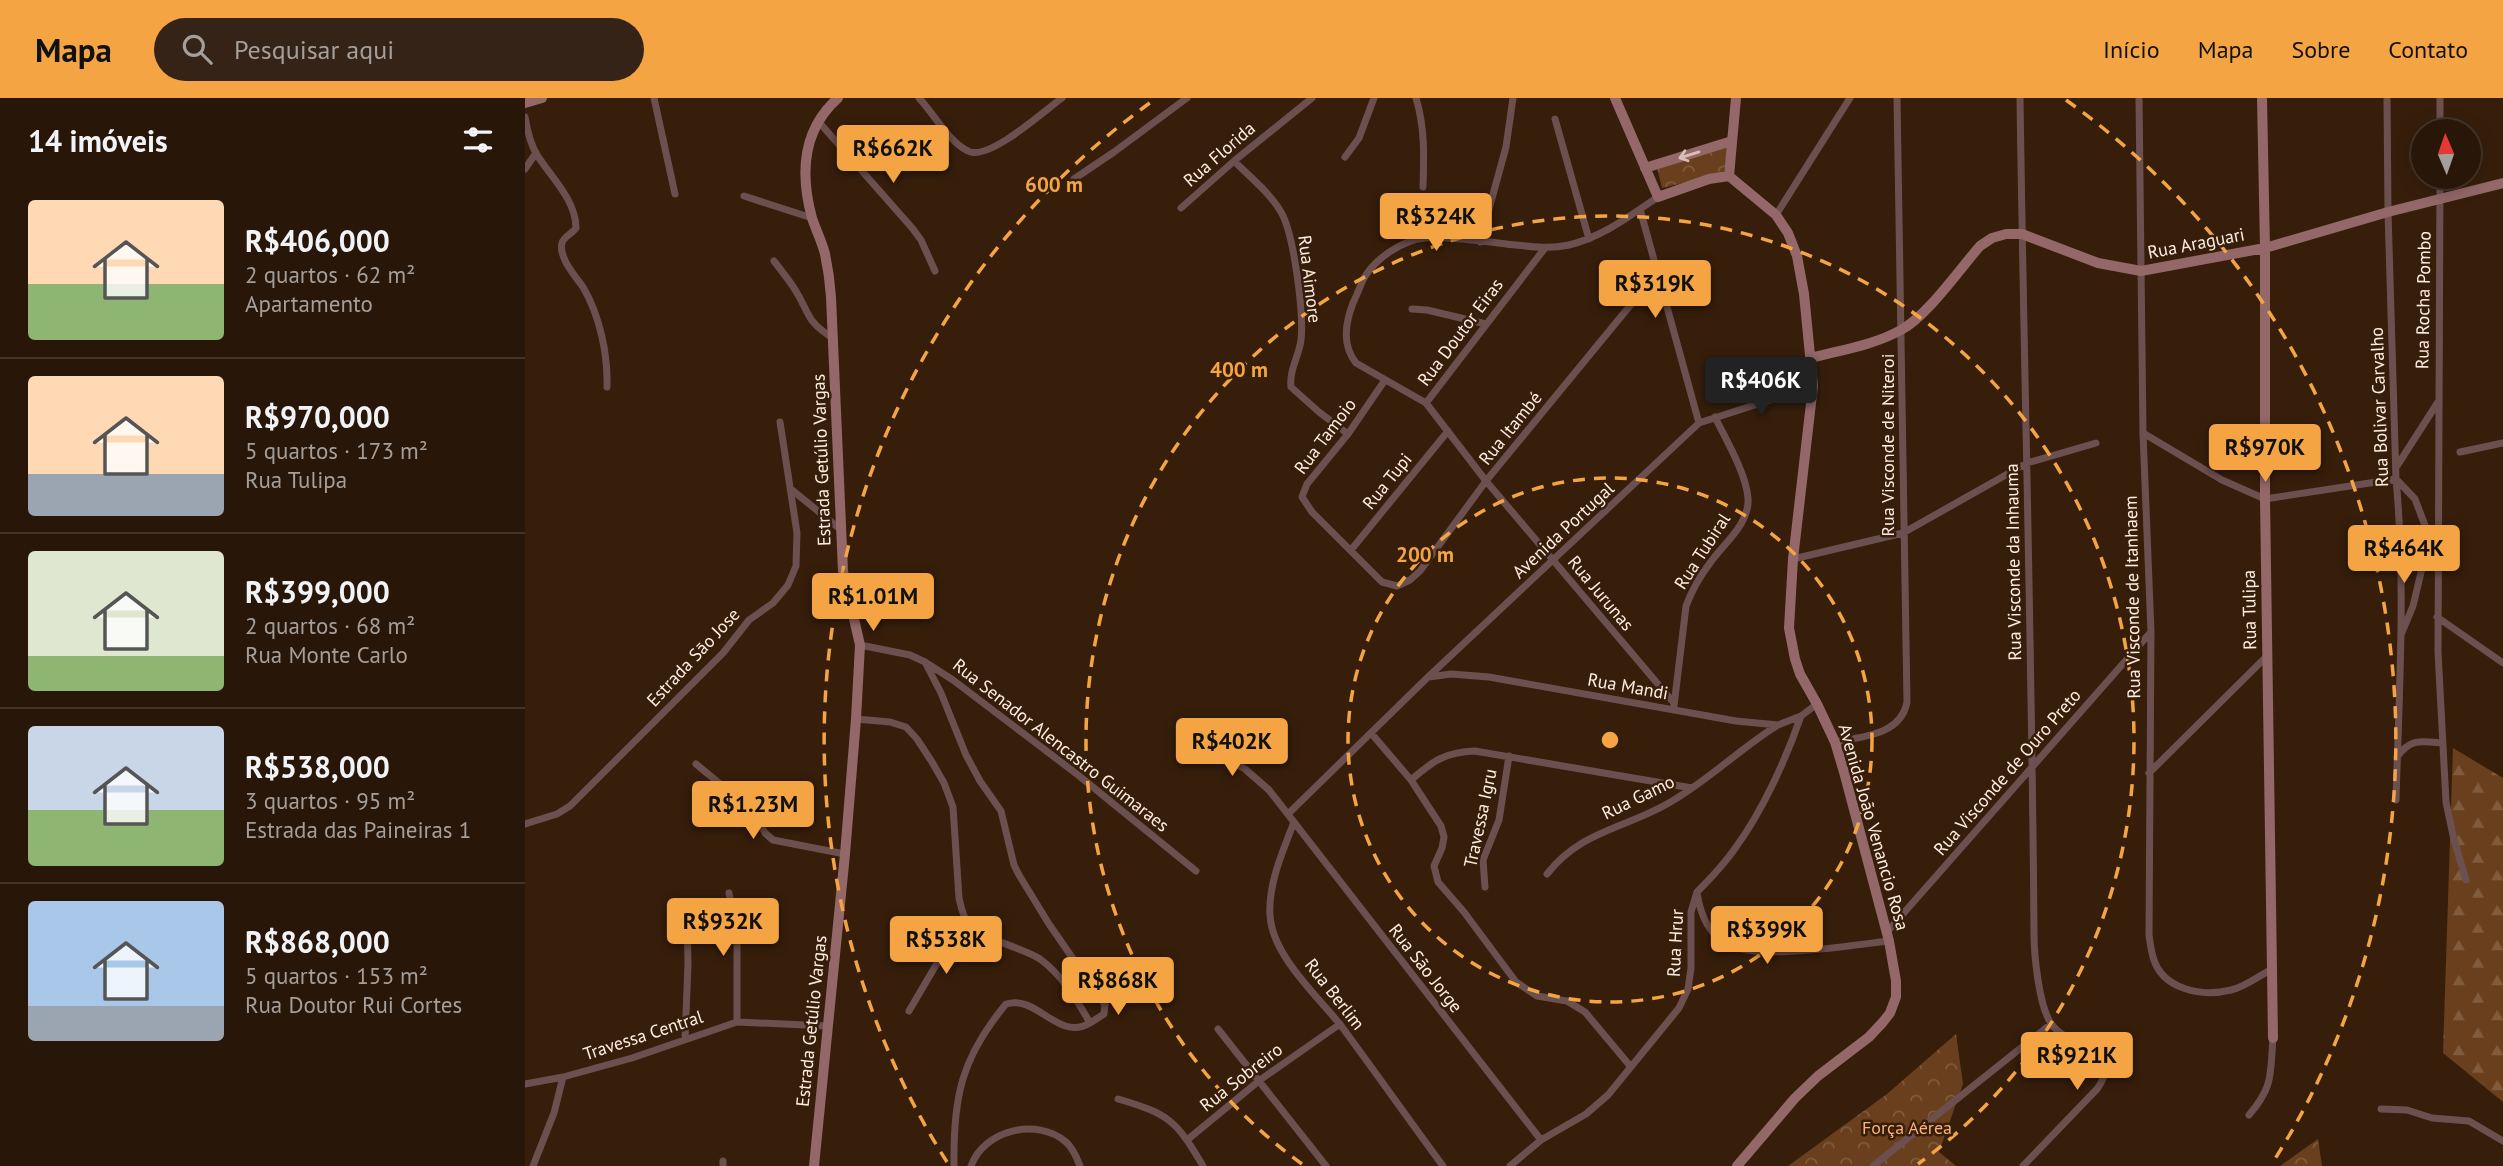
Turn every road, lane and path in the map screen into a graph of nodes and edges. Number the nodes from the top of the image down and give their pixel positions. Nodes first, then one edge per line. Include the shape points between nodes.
1 (542, 98) edge
2 (654, 98) edge
3 (838, 98) edge
4 (919, 98) edge
5 (1062, 98) edge
6 (1187, 98) edge
7 (1312, 98) edge
8 (1374, 98) edge
9 (1416, 98) edge
10 (1513, 98) edge
11 (1615, 98) edge
12 (1736, 98) edge
13 (1850, 98) edge
14 (1897, 98) edge
15 (2019, 98) edge
16 (2139, 98) edge
17 (2262, 98) edge
18 (2387, 98) edge
19 (2440, 98) edge
20 (525, 103) edge
21 (525, 117) edge
22 (1555, 119) dead end
23 (2440, 119) edge
24 (818, 121) junction
25 (1733, 141) junction
26 (536, 153) junction
27 (1345, 157) dead end
28 (1234, 161) junction
29 (1645, 168) junction
30 (525, 169) edge
31 (1729, 176) junction
32 (1074, 178) dead end
33 (2503, 183) edge
34 (1423, 187) dead end
35 (2440, 189) edge
36 (675, 194) dead end
37 (744, 196) dead end
38 (1658, 197) junction
39 (2440, 198) junction
40 (1181, 208) dead end
41 (1640, 209) junction
42 (2388, 212) junction
43 (1776, 215) junction
44 (813, 218) junction
45 (2022, 234) junction
46 (1589, 239) junction
47 (1480, 242) junction
48 (2265, 247) junction
49 (1545, 248) junction
50 (774, 261) dead end
51 (935, 271) dead end
52 (2141, 271) junction
53 (1656, 274) junction
54 (1412, 309) dead end
55 (1486, 324) junction
56 (1902, 330) junction
57 (834, 339) junction
58 (1811, 358) junction
59 (1385, 380) junction
60 (1813, 386) junction
61 (607, 387) dead end
62 (2438, 402) junction
63 (1426, 403) junction
64 (1715, 416) junction
65 (780, 422) dead end
66 (1699, 423) junction
67 (1448, 431) junction
68 (2143, 433) junction
69 (1348, 434) junction
70 (2096, 443) dead end
71 (2503, 443) edge
72 (2460, 453) dead end
73 (2027, 463) junction
74 (2396, 468) junction
75 (2396, 479) junction
76 (1486, 481) junction
77 (791, 490) junction
78 (2265, 499) junction
79 (840, 529) junction
80 (1903, 533) junction
81 (2429, 538) junction
82 (1351, 550) junction
83 (2437, 557) junction
84 (1793, 559) junction
85 (1553, 560) junction
86 (2437, 617) junction
87 (2151, 632) junction
88 (2400, 639) junction
89 (860, 645) junction
90 (2267, 656) junction
91 (925, 662) junction
92 (2503, 663) edge
93 (1428, 677) junction
94 (1817, 704) junction
95 (1674, 707) junction
96 (1801, 716) junction
97 (856, 719) junction
98 (1778, 725) junction
99 (1371, 733) junction
100 (1181, 735) dead end
101 (1835, 742) junction
102 (2442, 743) junction
103 (1509, 756) junction
104 (2397, 758) junction
105 (696, 764) dead end
106 (2032, 765) junction
107 (2149, 773) junction
108 (1411, 780) junction
109 (1692, 788) junction
110 (2396, 800) dead end
111 (1289, 813) junction
112 (1294, 822) junction
113 (525, 824) edge
114 (845, 854) junction
115 (1196, 871) dead end
116 (1547, 874) dead end
117 (2466, 880) dead end
118 (1485, 887) dead end
119 (1697, 892) junction
120 (729, 893) dead end
121 (687, 910) dead end
122 (971, 929) junction
123 (1888, 937) junction
124 (2271, 970) junction
125 (909, 1011) dead end
126 (737, 1022) junction
127 (1090, 1023) junction
128 (1340, 1024) junction
129 (2051, 1024) junction
130 (827, 1026) junction
131 (1218, 1029) dead end
132 (2273, 1038) joint
133 (685, 1039) junction
134 (1631, 1067) junction
135 (563, 1077) junction
136 (1259, 1080) junction
137 (525, 1084) edge
138 (1118, 1099) dead end
139 (2381, 1110) dead end
140 (2249, 1115) dead end
141 (1188, 1140) junction
142 (1541, 1140) junction
143 (2503, 1141) edge
144 (533, 1166) edge
145 (814, 1166) edge
146 (954, 1166) edge
147 (971, 1166) edge
148 (1080, 1166) edge
149 (1203, 1166) edge
150 (1326, 1166) edge
151 (1443, 1166) edge
152 (1510, 1166) edge
153 (1737, 1166) edge
154 (1873, 1166) edge
155 (2023, 1166) edge

1 - 20 main road
2 - 36 street
3 - 24 main road, Estrada Getúlio Vargas
4 - 5 street via 955,141 977,153 997,146
6 - 32 street
7 - 28 street, Rua Florida
8 - 27 street via 1359,138
9 - 34 street via 1425,149
10 - 47 street via 1506,147
11 - 29 main road
12 - 25 main road
13 - 43 street
14 - 56 street, Rua Visconde de Niteroi
15 - 45 street, Rua Visconde da Inhauma
16 - 52 street, Rua Visconde de Itanhaem
17 - 48 main road, Rua Tulipa
18 - 42 street, Rua Bolivar Carvalho
19 - 23 street
21 - 26 street
22 - 46 street
24 - 44 main road, Estrada Getúlio Vargas via 807,148 806,165
24 - 51 street via 913,229
25 -> 29 main road
25 - 31 main road
26 - 30 street
26 - 61 street via 558,183 576,221 562,249 599,327 607,357
28 - 40 street, Rua Florida
28 - 69 street, Rua Aimore via 1275,202 1287,225 1301,328 1291,387
29 - 38 main road
31 - 38 main road
31 - 43 main road, Avenida João Venancio Rosa
33 - 39 main road, Rua Araguari
35 - 39 street, Rua Rocha Pombo
37 - 44 street
38 - 41 street
39 - 42 main road, Rua Araguari
39 - 62 street, Rua Rocha Pombo
41 - 46 street
41 - 53 street
42 - 48 main road, Rua Araguari
42 - 74 street, Rua Bolivar Carvalho
43 - 58 main road, Avenida João Venancio Rosa via 1797,256
44 - 57 main road, Estrada Getúlio Vargas via 829,275
45 - 52 main road, Rua Araguari via 2098,263
45 - 56 main road via 2006,234 1980,246
45 - 73 street, Rua Visconde da Inhauma
46 - 49 street
47 - 49 street
47 - 59 street via 1423,238 1390,252 1364,279 1348,315 1345,340 1356,363
48 - 52 main road, Rua Araguari
48 - 78 main road, Rua Tulipa
49 - 55 street, Rua Doutor Eiras
50 - 57 street via 815,327
52 - 68 street, Rua Visconde de Itanhaem
53 - 66 street
53 - 76 street, Rua Itambé
54 - 55 street
55 - 63 street, Rua Doutor Eiras
56 - 58 main road
56 - 80 street, Rua Visconde de Niteroi
57 - 79 main road, Estrada Getúlio Vargas
58 - 60 main road, Avenida João Venancio Rosa
59 - 63 street
59 - 69 street, Rua Tamoio
60 - 64 street, Avenida Portugal
60 - 84 main road, Avenida João Venancio Rosa
62 - 74 street
62 - 83 street, Rua Rocha Pombo
63 - 67 street, Rua Jurunas
64 - 66 street, Avenida Portugal
64 - 95 street, Rua Tubiral via 1744,483 1747,510 1711,560 1686,606
65 - 77 street, Estrada Sāo Jose
66 - 85 street, Avenida Portugal
67 - 76 street, Rua Jurunas
67 - 82 street, Rua Tupi
68 - 78 street
68 - 87 street, Rua Visconde de Itanhaem
69 - 82 street, Rua Tamoio via 1307,484 1302,497
70 - 73 street
71 - 72 street
73 - 80 street
73 - 106 street, Rua Visconde da Inhauma
74 - 75 street, Rua Bolivar Carvalho
75 - 78 street
75 - 81 street via 2415,499
75 - 88 street, Rua Bolivar Carvalho
76 - 82 street, Rua Itambé via 1410,580 1398,586 1382,582
76 - 85 street, Rua Jurunas
77 - 79 street
77 - 113 street, Estrada Sāo Jose via 798,552 782,595 748,620 723,653 570,806
78 - 90 main road, Rua Tulipa
79 - 89 main road, Estrada Getúlio Vargas via 843,571
80 - 84 street
80 - 101 street, Rua Visconde de Niteroi via 1905,712 1887,730
81 - 83 street
81 - 88 street
83 - 86 street, Rua Rocha Pombo
84 - 94 main road, Avenida João Venancio Rosa via 1789,628 1800,674
85 - 93 street, Avenida Portugal
85 - 95 street, Rua Jurunas
86 - 92 street
86 - 102 street, Rua Rocha Pombo
87 - 106 street, Rua Visconde de Ouro Preto
87 - 107 street, Rua Visconde de Itanhaem
88 - 104 street, Rua Bolivar Carvalho
89 - 91 street, Rua Senador Alencastro Guimaraes via 894,650
89 - 97 main road, Estrada Getúlio Vargas
90 - 107 street
90 - 124 main road, Rua Tulipa
91 - 115 street, Rua Senador Alencastro Guimaraes via 1078,775
91 - 127 street via 966,755 1001,811 1014,865 1105,1005 1104,1014
93 - 95 street, Rua Mandi via 1489,677
93 - 99 street, Avenida Portugal
94 - 96 street, Rua Mandi
94 - 101 main road, Avenida João Venancio Rosa
95 - 98 street, Rua Mandi
96 - 98 street, Rua Mandi
96 - 119 street, Rua Hrur via 1756,816 1737,847
97 - 114 main road, Estrada Getúlio Vargas
97 - 122 street via 906,727 944,783 953,807 959,898
98 - 109 street, Rua Gamo
99 - 108 street
99 - 111 street, Avenida Portugal
100 - 111 street, Rua São Jorge via 1245,769
101 - 123 main road, Avenida João Venancio Rosa
102 - 104 street via 2412,743
102 - 117 street, Rua Rocha Pombo via 2446,802
103 - 108 street via 1475,751 1446,754
103 - 109 street
103 - 118 street, Travessa Igru via 1499,820 1483,860
104 - 110 street, Rua Bolivar Carvalho
105 - 114 street via 754,812 773,840
106 - 123 street, Rua Visconde de Ouro Preto
106 - 129 street, Rua Visconde da Inhauma via 2034,954
107 - 124 street, Rua Visconde de Itanhaem via 2153,960 2186,991 2207,994 2234,990
108 - 134 street via 1441,826 1444,837 1434,873 1442,887 1516,982 1537,996 1566,1001 1585,1012
109 - 116 street, Rua Gamo via 1667,805 1586,839
111 - 112 street, Rua São Jorge
112 - 128 street, Rua Berlim via 1273,887 1270,916 1276,940 1299,977
112 - 142 street, Rua São Jorge
114 - 130 main road, Estrada Getúlio Vargas
119 - 123 street via 1705,923 1724,943 1751,952
119 - 134 street, Rua Hrur via 1691,912 1688,989 1679,1008
120 - 126 street via 737,938
121 - 133 street
122 - 125 street via 943,953
122 - 127 street via 1027,952 1054,970
123 - 153 main road, Avenida João Venancio Rosa via 1896,981 1890,1013 1869,1037 1795,1098
124 - 132 main road, Rua Tulipa
126 - 130 street, Travessa Central
126 - 133 street, Travessa Central
127 - 146 street via 1070,1029 1018,1003 1006,1004 975,1048 960,1081
128 - 136 street, Rua Sobreiro
128 - 151 street, Rua Berlim
129 - 154 street
129 - 155 street via 2104,1061 2106,1074 2086,1102
130 - 145 main road, Estrada Getúlio Vargas
131 - 136 street
132 - 140 street, Rua Tulipa via 2268,1089
133 - 135 street, Travessa Central
134 - 142 street, Rua Hrur via 1586,1114
135 - 137 street, Travessa Central
135 - 144 street
136 - 141 street, Rua Sobreiro
136 - 150 street
138 - 141 street via 1170,1120
139 - 143 street via 2469,1121
141 - 149 street
142 - 152 street, Rua Hrur
147 - 148 street via 988,1143 1017,1130 1049,1132 1067,1143

